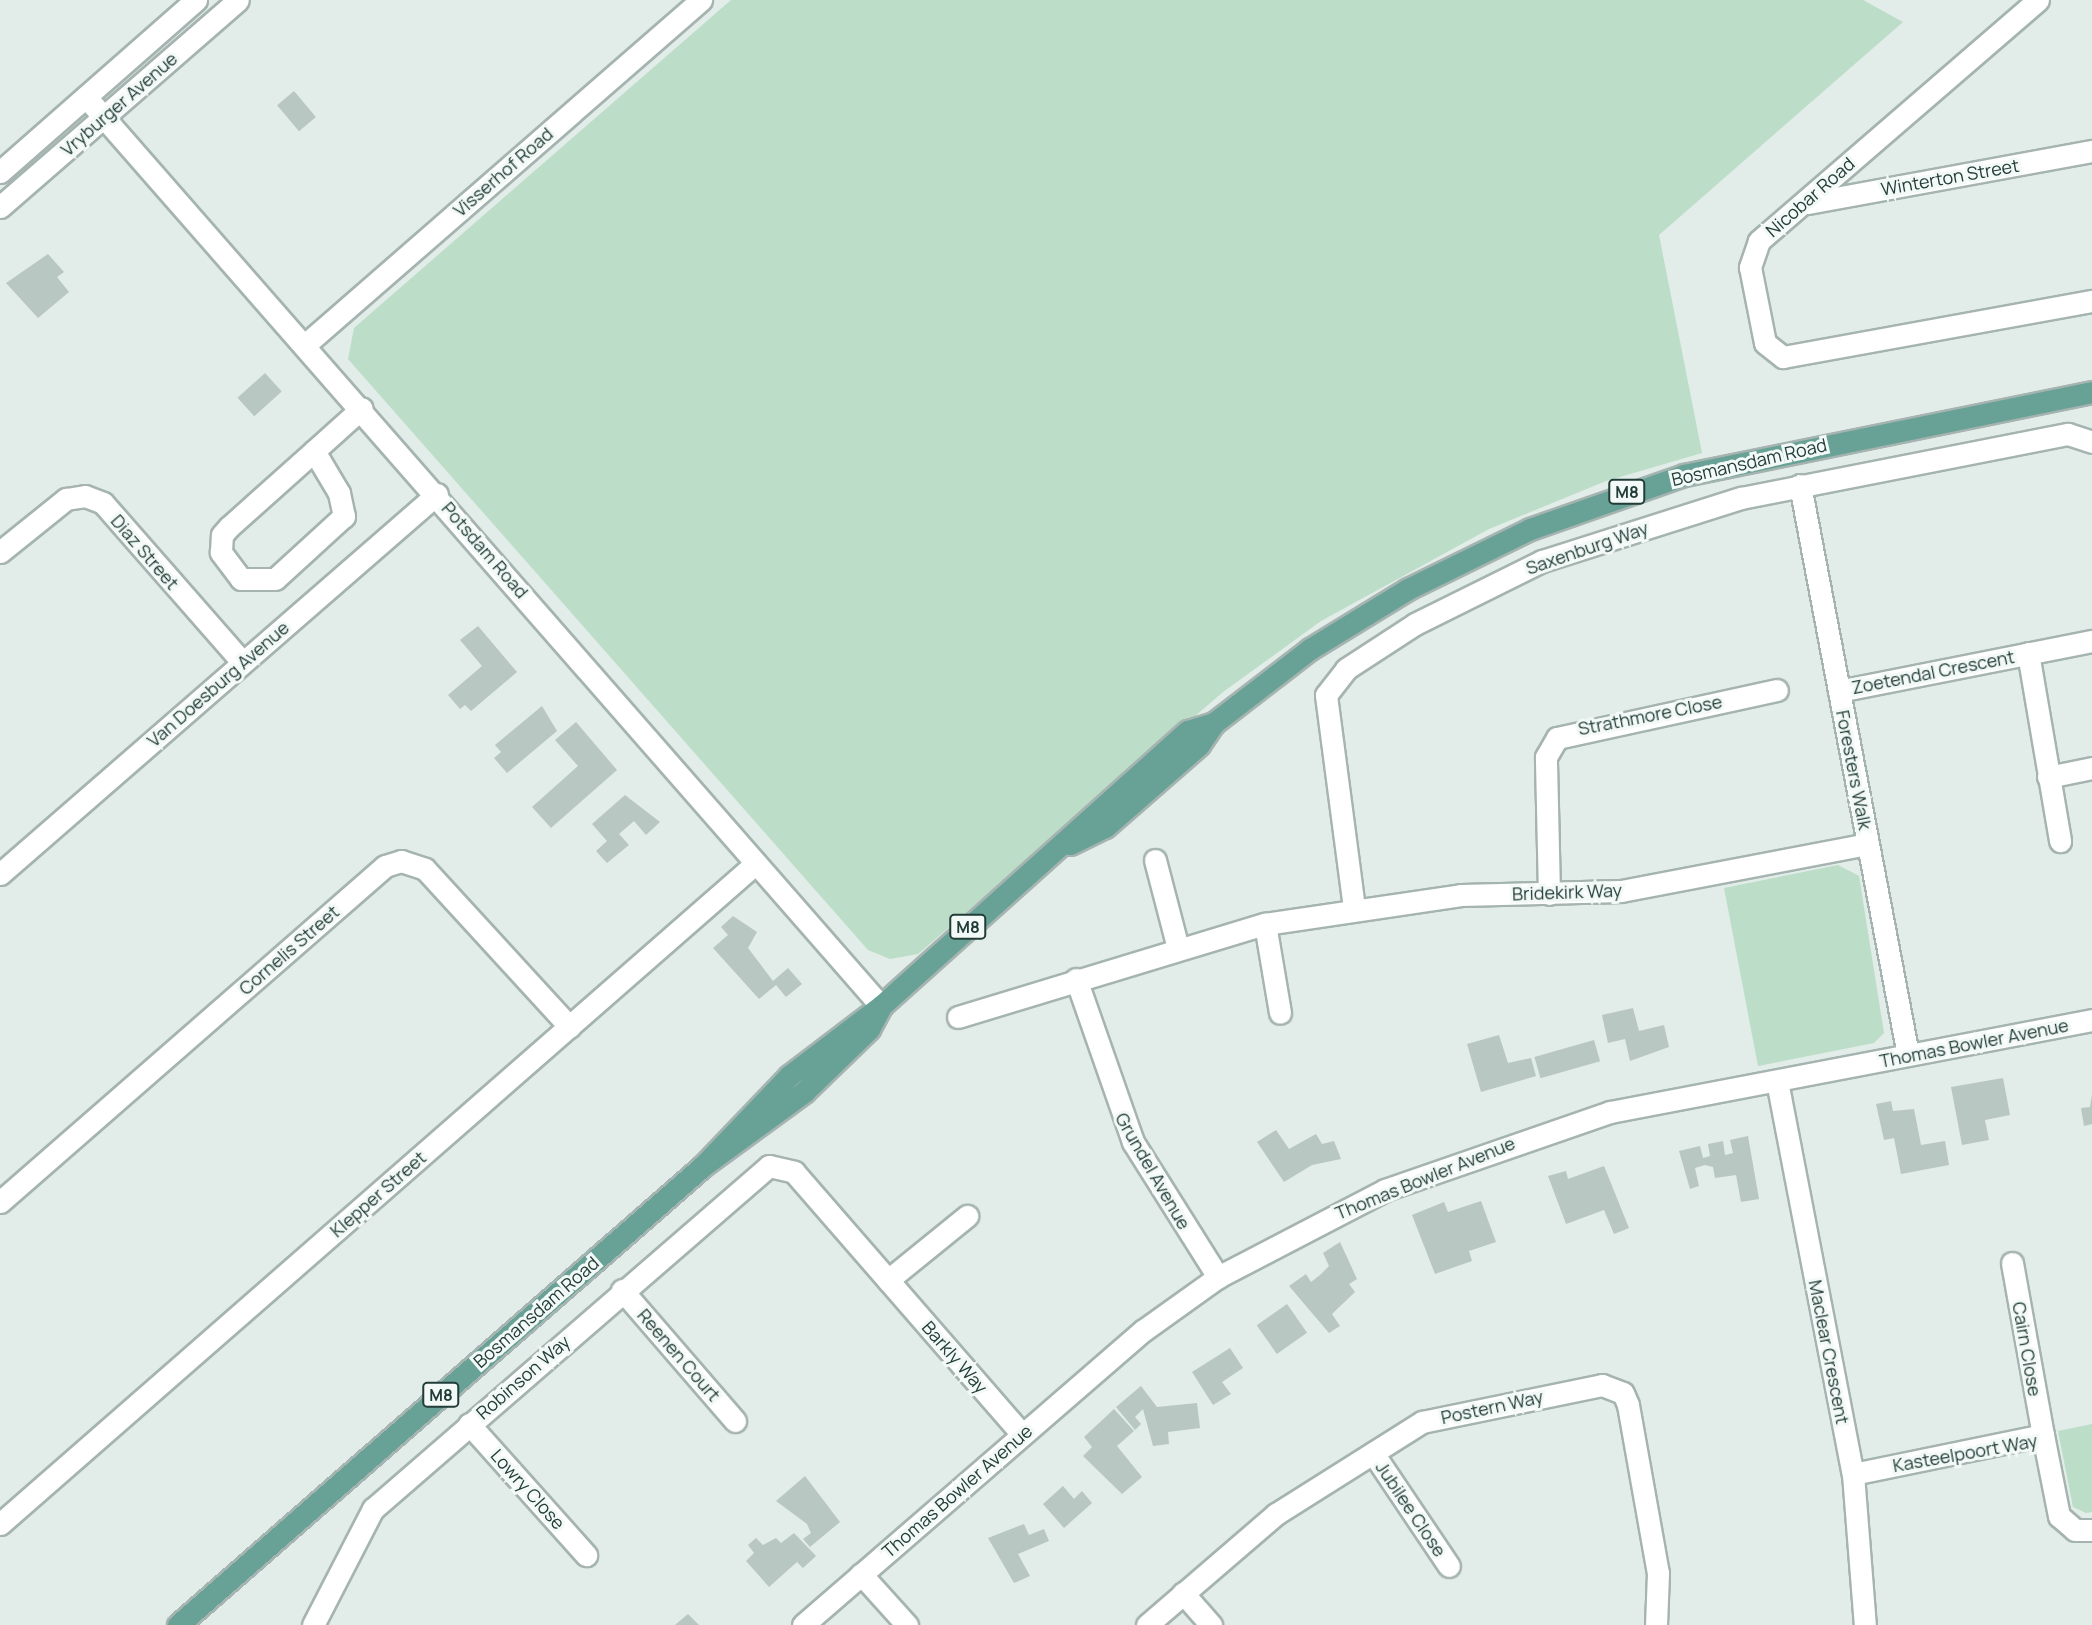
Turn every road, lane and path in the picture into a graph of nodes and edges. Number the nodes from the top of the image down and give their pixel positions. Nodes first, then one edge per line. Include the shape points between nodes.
1 (196, 0) edge
2 (237, 0) edge
3 (701, 0) edge
4 (2038, 0) edge
5 (86, 97) junction
6 (105, 116) junction
7 (2092, 151) edge
8 (0, 172) edge
9 (1807, 203) junction
10 (0, 207) edge
11 (2092, 301) edge
12 (306, 344) junction
13 (2092, 393) edge
14 (362, 408) junction
15 (2092, 442) edge
16 (314, 451) junction
17 (1800, 485) junction
18 (437, 494) junction
19 (0, 552) edge
20 (2092, 640) edge
21 (2028, 653) junction
22 (242, 662) junction
23 (1777, 690) dead end
24 (1839, 691) junction
25 (2092, 768) edge
26 (2048, 777) junction
27 (2060, 841) dead end
28 (1868, 844) junction
29 (1155, 860) dead end
30 (756, 863) junction
31 (0, 874) edge
32 (1549, 894) junction
33 (1354, 908) junction
34 (1265, 924) junction
35 (1178, 948) junction
36 (1076, 979) junction
37 (881, 1006) junction
38 (1280, 1013) dead end
39 (958, 1017) dead end
40 (2092, 1020) edge
41 (570, 1027) junction
42 (1908, 1055) junction
43 (1777, 1081) junction
44 (776, 1165) joint
45 (0, 1202) edge
46 (967, 1216) dead end
47 (2012, 1263) dead end
48 (1218, 1277) junction
49 (888, 1280) junction
50 (622, 1290) junction
51 (735, 1421) dead end
52 (469, 1424) junction
53 (1022, 1434) junction
54 (2043, 1435) junction
55 (1373, 1452) junction
56 (1853, 1474) junction
57 (0, 1524) edge
58 (2092, 1530) edge
59 (586, 1555) dead end
60 (1449, 1566) dead end
61 (861, 1574) junction
62 (1183, 1593) junction
63 (317, 1624) edge
64 (178, 1625) edge
65 (803, 1625) edge
66 (907, 1625) edge
67 (1147, 1625) edge
68 (1211, 1625) edge
69 (1656, 1625) edge
70 (1865, 1625) edge

1 - 5 street, Vryburger Avenue
2 - 6 street, Vryburger Avenue
3 - 12 street, Visserhof Road
4 - 9 street, Nicobar Road
5 - 6 street, Potsdam Road
5 - 8 street, Vryburger Avenue
6 - 10 street, Vryburger Avenue
6 - 12 street, Potsdam Road
7 - 9 street, Winterton Street
9 - 11 street, Nicobar Road via 1759,241 1751,257 1765,343 1775,354 1802,356
12 - 14 street, Potsdam Road
13 - 37 main road, Bosmansdam Road / M8 via 1767,456 1617,495 1530,528 1408,589 1310,649 1213,723 1188,731
14 - 16 street
14 - 18 street, Potsdam Road
15 - 17 street, Saxenburg Way via 2068,434
16 - 16 street via 222,535 221,552 241,579 275,579 344,516 340,494
17 - 24 street, Foresters Walk
17 - 33 street, Saxenburg Way via 1542,561 1415,624 1335,679 1325,707
18 - 22 street, Van Doesburg Avenue
18 - 30 street, Potsdam Road
19 - 22 street, Diaz Street via 66,499 85,496 103,503
20 - 21 street, Zoetendal Crescent
21 - 24 street, Zoetendal Crescent
21 - 26 street, Zoetendal Crescent
22 - 31 street, Van Doesburg Avenue
23 - 32 street, Strathmore Close via 1576,729 1557,738 1546,757
24 - 28 street, Foresters Walk
25 - 26 street
26 - 27 street, Zoetendal Crescent
28 - 32 street, Bridekirk Way via 1621,891
28 - 42 street, Foresters Walk
29 - 35 street
30 - 37 street, Potsdam Road
30 - 41 street, Klepper Street
32 - 33 street, Bridekirk Way
33 - 34 street, Bridekirk Way
34 - 35 street, Bridekirk Way
34 - 38 street
35 - 36 street, Bridekirk Way
36 - 39 street, Bridekirk Way
36 - 48 street, Grundel Avenue via 1133,1142
37 - 64 main road, Bosmansdam Road / M8 via 869,1029 804,1092 704,1165
40 - 42 street, Thomas Bowler Avenue
41 - 45 street, Cornelis Street via 425,869 401,861 385,866
41 - 57 street, Klepper Street
42 - 43 street, Thomas Bowler Avenue
43 - 48 street, Thomas Bowler Avenue via 1610,1112 1471,1156 1355,1204
43 - 56 street, Maclear Crescent
44 - 49 street, Barkly Way via 794,1172
44 - 50 street, Robinson Way via 756,1173
46 - 49 street
47 - 54 street, Cairn Close
48 - 53 street, Thomas Bowler Avenue via 1115,1353
49 - 53 street, Barkly Way
50 - 51 street, Reenen Court
50 - 52 street, Robinson Way
52 - 59 street, Lowry Close
52 - 63 street, Robinson Way via 373,1509
53 - 61 street, Thomas Bowler Avenue
54 - 56 street, Kasteelpoort Way
54 - 58 street, Kasteelpoort Way via 2059,1516 2075,1530
55 - 60 street, Jubilee Close
55 - 62 street, Postern Way via 1276,1514
55 - 69 street, Postern Way via 1433,1419 1613,1386 1628,1405 1648,1508 1660,1588
56 - 70 street, Maclear Crescent
61 - 65 street, Thomas Bowler Avenue
61 - 66 street
62 - 67 street, Postern Way
62 - 68 street

